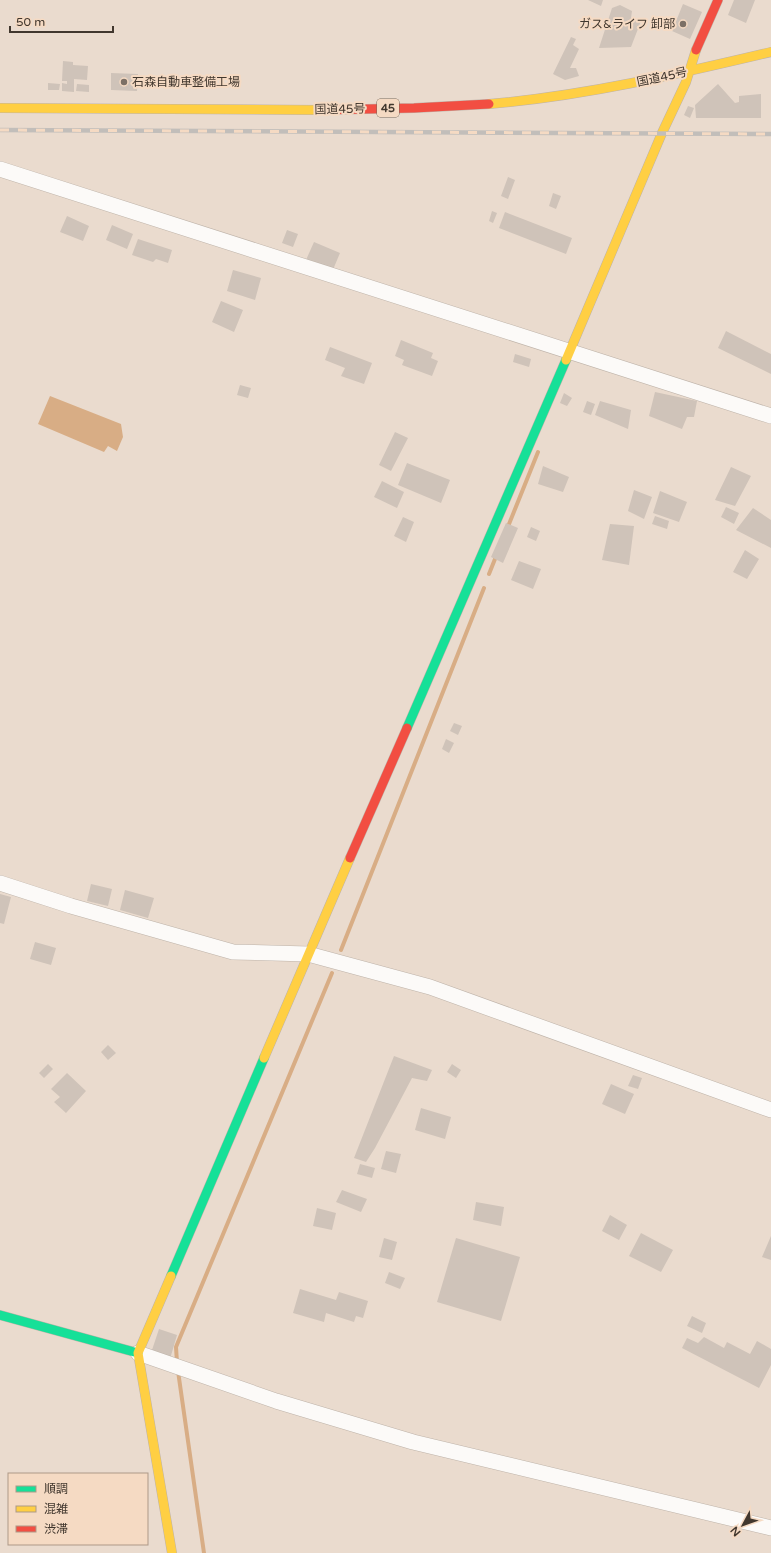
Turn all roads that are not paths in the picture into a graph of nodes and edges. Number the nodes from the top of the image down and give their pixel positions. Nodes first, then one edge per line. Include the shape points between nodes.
1 (718, 0) edge
2 (771, 52) edge
3 (689, 72) junction
4 (0, 108) edge
5 (0, 169) edge
6 (568, 352) junction
7 (771, 416) edge
8 (0, 883) edge
9 (308, 954) junction
10 (771, 1110) edge
11 (0, 1315) edge
12 (138, 1353) junction
13 (771, 1528) edge
14 (172, 1553) edge

1 - 3 main road
2 - 3 main road, 国道45号 / 45
3 - 4 main road, 国道45号 / 45 via 595,91 476,105 331,110
3 - 6 main road
5 - 6 street
6 - 7 street
6 - 9 main road via 474,575
8 - 9 street via 233,952
9 - 10 street via 430,987
9 - 12 main road
11 - 12 main road
12 - 13 street via 276,1401 413,1442
12 - 14 main road

